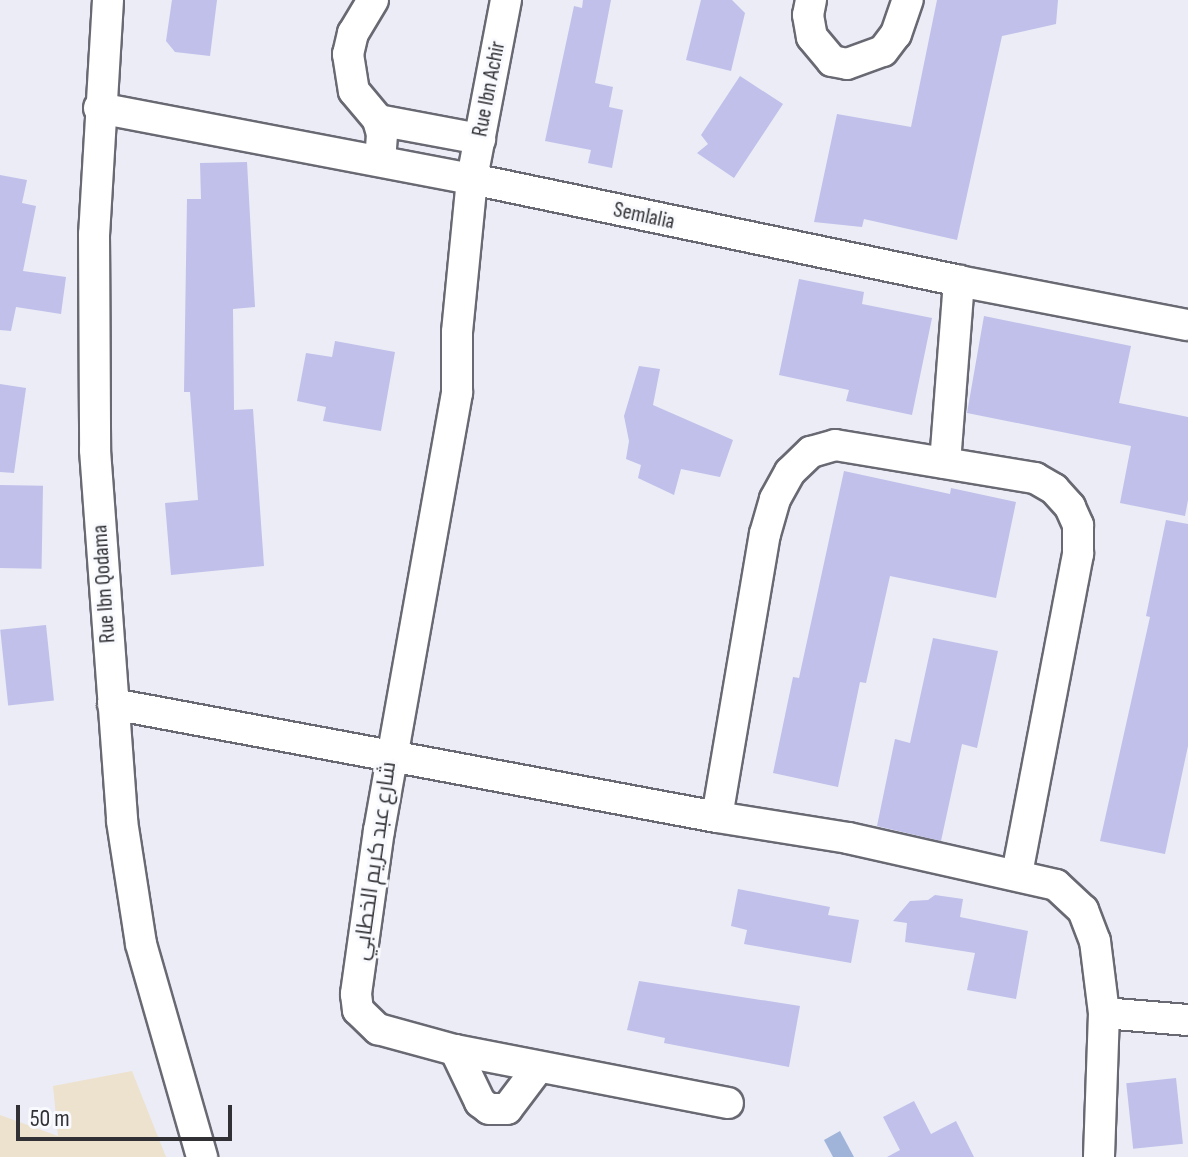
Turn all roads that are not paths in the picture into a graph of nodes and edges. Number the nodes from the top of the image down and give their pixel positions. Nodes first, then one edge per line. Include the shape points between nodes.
1 (108, 0) edge
2 (373, 0) edge
3 (506, 0) edge
4 (908, 0) edge
5 (809, 7) edge
6 (99, 108) junction
7 (378, 120) junction
8 (480, 139) junction
9 (380, 161) junction
10 (472, 179) junction
11 (959, 281) junction
12 (1188, 325) edge
13 (457, 332) joint
14 (945, 463) junction
15 (113, 704) junction
16 (391, 755) junction
17 (717, 817) junction
18 (1017, 875) junction
19 (1104, 1013) junction
20 (1188, 1020) edge
21 (455, 1050) junction
22 (538, 1068) junction
23 (728, 1103) dead end
24 (202, 1157) edge
25 (1099, 1157) edge

1 - 6 street, Rue Ibn Qodama
2 - 7 street via 353,33 348,54 354,91
3 - 8 street, Rue Ibn Achir
4 - 5 street via 896,34 883,51 847,64 832,61 812,37
6 - 9 street, Semlalia
6 - 15 street, Rue Ibn Qodama via 95,450
7 - 8 street
7 - 9 street
8 - 10 street, Rue Ibn Achir
9 - 10 street, Semlalia
10 - 11 street, Semlalia
10 - 13 street, Rue Ibn Achir
11 - 12 street, Semlalia
11 - 14 street
13 - 16 street, شارع عبد كريم الخطابي via 457,393
14 - 17 street via 835,445 811,452 790,472 765,534
14 - 18 street via 1035,478 1054,489 1078,525 1078,554
15 - 16 street
15 - 24 street, Rue Ibn Qodama via 122,821 141,944
16 - 17 street
16 - 21 street, شارع عبد كريم الخطابي via 356,994 358,1010 378,1029
17 - 18 street via 848,838
18 - 19 street via 1056,885 1083,910 1095,941
19 - 20 street
19 - 25 street
21 - 22 street, شارع عبد كريم الخطابي
21 - 22 street via 480,1102 489,1109 507,1109
22 - 23 street, شارع عبد كريم الخطابي

